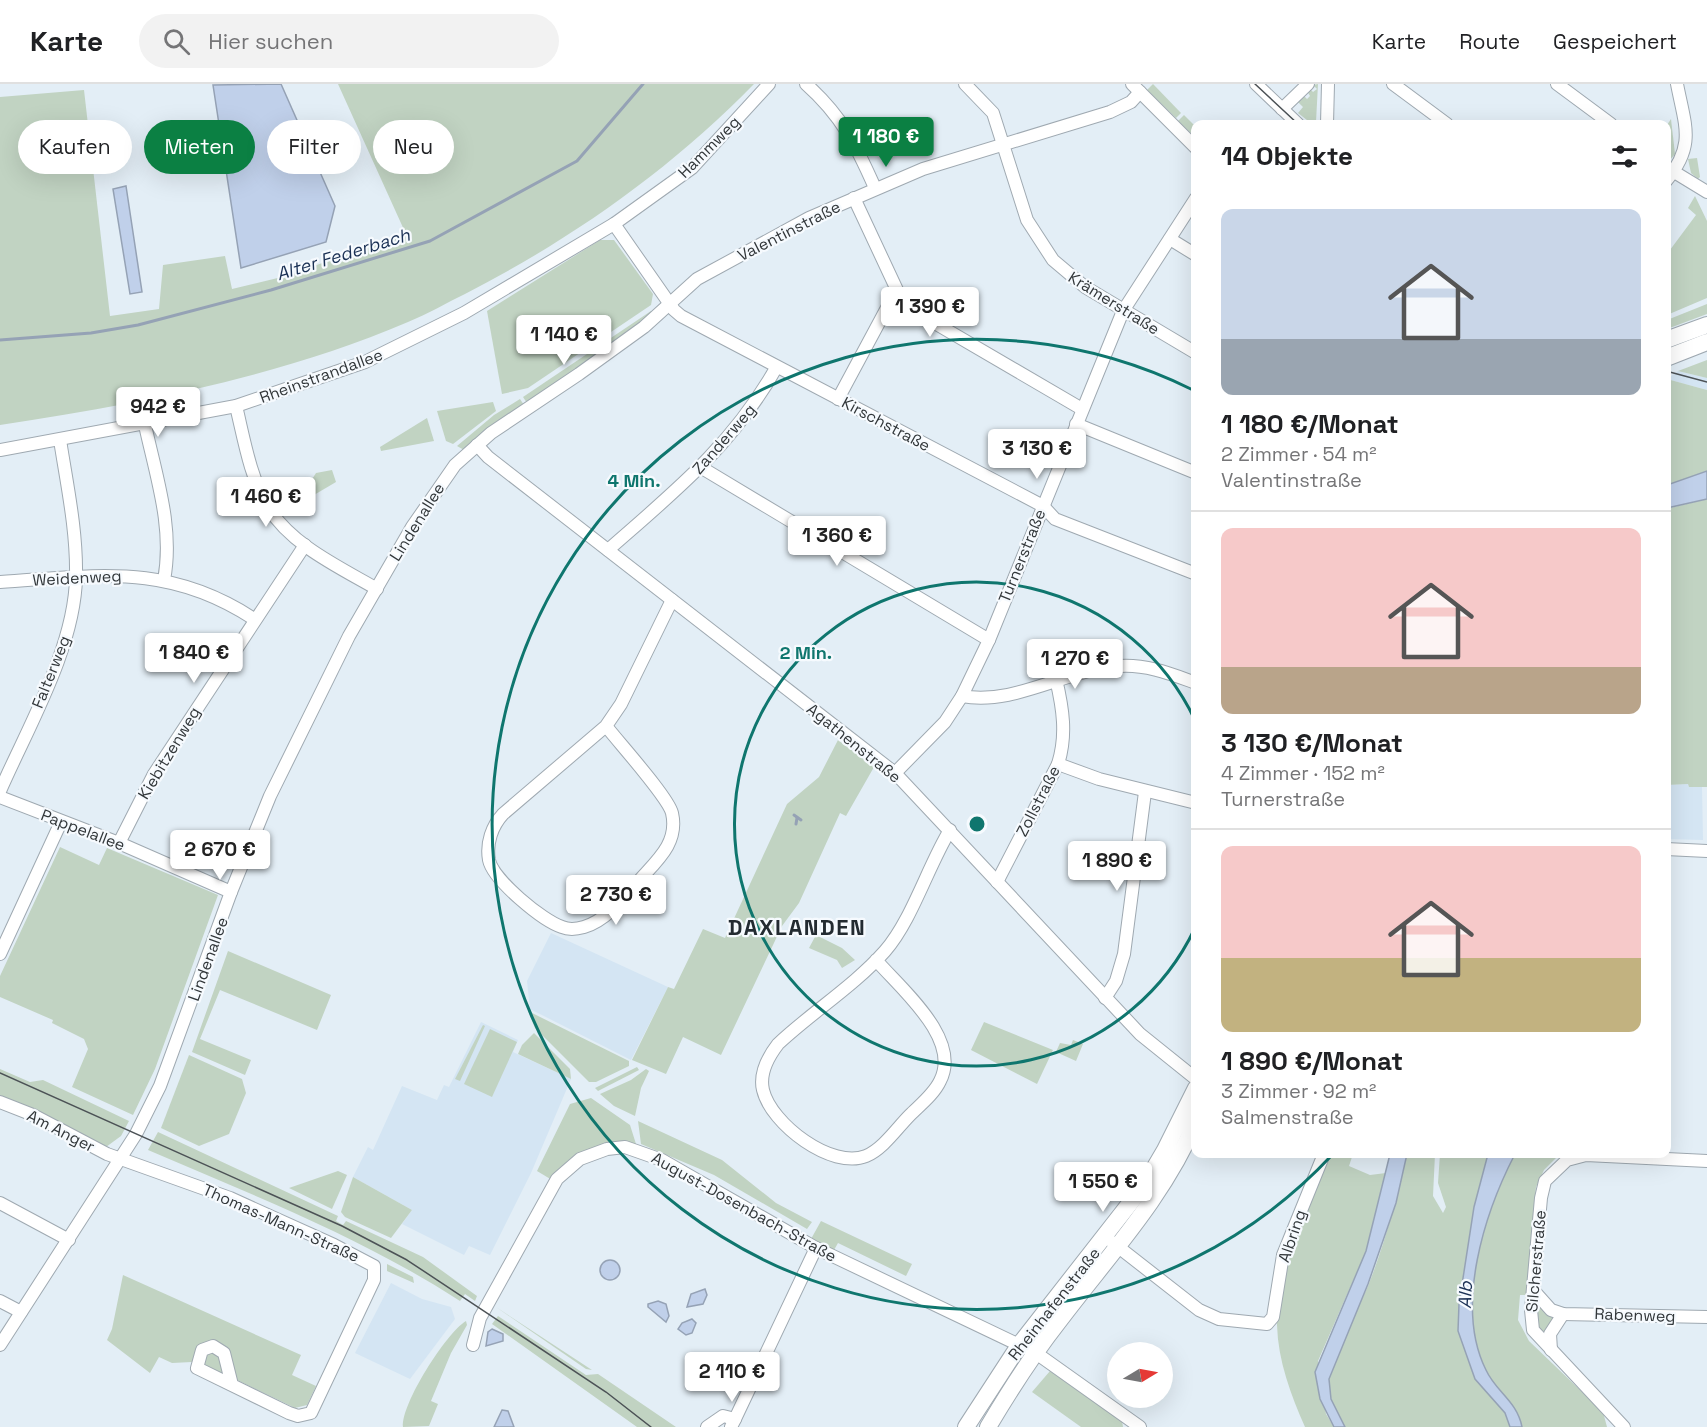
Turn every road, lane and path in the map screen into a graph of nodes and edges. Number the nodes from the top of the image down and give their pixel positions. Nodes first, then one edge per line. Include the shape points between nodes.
1 (769, 84) edge
2 (806, 84) edge
3 (965, 84) edge
4 (1256, 84) edge
5 (1308, 84) edge
6 (1328, 84) edge
7 (1394, 84) edge
8 (1557, 84) edge
9 (1677, 84) edge
10 (1136, 88) edge
11 (1282, 109) junction
12 (1294, 120) edge
13 (1327, 120) edge
14 (1442, 120) edge
15 (1606, 120) edge
16 (1191, 143) edge
17 (1004, 145) junction
18 (1671, 171) edge
19 (1671, 174) edge
20 (875, 188) junction
21 (1704, 189) edge
22 (854, 198) junction
23 (1191, 206) edge
24 (614, 224) junction
25 (1170, 239) junction
26 (1191, 252) edge
27 (899, 298) junction
28 (668, 302) junction
29 (1123, 310) junction
30 (1707, 325) edge
31 (1671, 338) edge
32 (1707, 342) edge
33 (1191, 350) edge
34 (1707, 354) edge
35 (1673, 356) edge
36 (776, 368) junction
37 (838, 399) junction
38 (236, 406) junction
39 (1082, 409) junction
40 (1076, 424) junction
41 (145, 425) junction
42 (60, 440) junction
43 (477, 445) junction
44 (0, 450) edge
45 (702, 468) junction
46 (1191, 471) edge
47 (1042, 506) junction
48 (305, 545) junction
49 (608, 550) junction
50 (1191, 572) edge
51 (76, 577) junction
52 (164, 580) junction
53 (0, 582) edge
54 (376, 589) junction
55 (672, 600) junction
56 (254, 619) junction
57 (989, 640) junction
58 (1056, 680) junction
59 (1191, 681) edge
60 (962, 696) junction
61 (606, 726) junction
62 (1058, 764) junction
63 (895, 773) junction
64 (0, 791) edge
65 (1145, 792) junction
66 (0, 797) edge
67 (1191, 802) edge
68 (61, 822) junction
69 (950, 830) junction
70 (119, 843) junction
71 (1671, 849) edge
72 (1707, 851) edge
73 (997, 882) junction
74 (231, 892) junction
75 (0, 954) edge
76 (876, 960) junction
77 (1105, 998) junction
78 (1191, 1075) edge
79 (1191, 1098) edge
80 (0, 1102) edge
81 (1191, 1131) edge
82 (1322, 1158) edge
83 (1575, 1158) edge
84 (1666, 1158) edge
85 (121, 1160) junction
86 (1707, 1161) edge
87 (0, 1203) edge
88 (69, 1240) junction
89 (1112, 1242) junction
90 (816, 1248) junction
91 (1534, 1291) junction
92 (0, 1300) edge
93 (21, 1312) junction
94 (1563, 1314) junction
95 (1707, 1317) edge
96 (1020, 1344) junction
97 (0, 1345) edge
98 (473, 1345) dead end
99 (1551, 1350) junction
100 (1036, 1353) junction
101 (232, 1385) dead end
102 (733, 1423) edge
103 (707, 1427) edge
104 (966, 1427) edge
105 (988, 1427) edge
106 (1140, 1427) edge
107 (1624, 1427) edge

1 - 24 street, Hammweg via 692,168
2 - 20 street via 845,125
3 - 17 street, Krämerstraße via 993,113
4 - 11 street
5 - 11 street
6 - 13 street
7 - 14 street
8 - 15 street
9 - 18 street via 1686,142 1684,155
10 - 16 street
10 - 17 street, Valentinstraße via 1131,102 1116,109
11 - 12 street
17 - 20 street, Valentinstraße
17 - 29 street, Krämerstraße via 1023,210 1045,251 1072,279
19 - 21 street
20 - 22 street, Valentinstraße
22 - 27 street
22 - 28 street, Valentinstraße via 708,273
23 - 25 street, Turnerstraße
24 - 28 street, Kirschstraße
24 - 38 street, Rheinstrandallee via 420,336 356,366
25 - 26 street
25 - 29 street, Turnerstraße
27 - 37 street via 889,304
27 - 39 street via 904,305
28 - 36 street, Kirschstraße via 681,316
28 - 43 street, Valentinstraße via 644,327
29 - 33 street, Krämerstraße
29 - 39 street, Turnerstraße
30 - 31 main road
32 - 35 main road
34 - 35 main road
36 - 37 street, Kirschstraße
36 - 45 street, Zanderweg via 751,410
37 - 47 street, Kirschstraße
38 - 41 street, Rheinstrandallee
38 - 48 street via 258,488 268,508
39 - 40 street, Turnerstraße
40 - 46 street
40 - 47 street, Turnerstraße
41 - 42 street, Rheinstrandallee
41 - 52 street via 165,519
42 - 44 street, Rheinstrandallee
42 - 51 street, Falterweg
43 - 49 street, Agathenstraße
43 - 54 street, Lindenallee via 439,486
45 - 49 street, Zanderweg
45 - 57 street
47 - 50 street, Kirschstraße via 1055,519
47 - 57 street, Turnerstraße
48 - 54 street
48 - 56 street, Kiebitzenweg
49 - 55 street, Agathenstraße
51 - 52 street, Weidenweg via 117,574
51 - 53 street, Weidenweg
51 - 64 street, Falterweg via 64,647
52 - 56 street, Weidenweg via 205,592
54 - 74 street, Lindenallee via 337,658 270,796
55 - 61 street via 621,704
55 - 63 street, Agathenstraße
56 - 70 street, Kiebitzenweg via 153,774
57 - 60 street, Turnerstraße
58 - 59 street via 1122,665 1154,669
58 - 60 street via 988,699
58 - 62 street, Zollstraße via 1064,722
60 - 63 street, Turnerstraße via 945,722
61 - 61 street via 504,814 492,830 489,860 498,878 562,927 585,927 602,918 662,856 673,832 669,804
62 - 65 street
62 - 73 street, Zollstraße
63 - 69 street, Agathenstraße
65 - 67 street
65 - 77 street via 1124,954 1116,981
66 - 68 street, Pappelallee
68 - 70 street, Pappelallee
68 - 75 street
69 - 73 street, Agathenstraße
69 - 76 street via 899,932
70 - 74 street, Pappelallee
71 - 72 street
73 - 77 street, Agathenstraße
74 - 85 street, Lindenallee via 160,1086
76 - 76 street via 778,1044 764,1072 763,1091 776,1115 824,1154 842,1160 874,1151 937,1087 945,1068 945,1048 938,1034
77 - 78 street, Agathenstraße via 1156,1049
79 - 89 main road, Rheinhafenstraße
80 - 85 street, Am Anger
81 - 89 main road, Rheinhafenstraße via 1165,1180
82 - 89 street, Albring via 1286,1245 1271,1322 1267,1324 1210,1315 1188,1303
83 - 91 street, Silcherstraße via 1567,1160 1545,1181
84 - 86 street
85 - 88 street, Lindenallee
85 - 101 street, Thomas-Mann-Straße via 230,1198 374,1266 374,1280 311,1413 298,1416
87 - 88 street
88 - 93 street, Lindenallee
89 - 96 main road, Rheinhafenstraße
89 - 100 main road, Rheinhafenstraße
90 - 96 street, August-Dosenbach-Straße
90 - 98 street, August-Dosenbach-Straße via 663,1160 625,1148 600,1150 580,1159 554,1184 480,1318
90 - 102 street
91 - 94 street via 1551,1310
91 - 99 street, Silcherstraße via 1533,1330
92 - 93 street
93 - 97 street, Lindenallee
94 - 95 street, Rabenweg
94 - 99 street via 1550,1334
96 - 100 street, August-Dosenbach-Straße
96 - 104 main road, Rheinhafenstraße
99 - 107 street, Silcherstraße
100 - 105 main road, Rheinhafenstraße
100 - 106 street, August-Dosenbach-Straße
102 - 103 street via 723,1416

